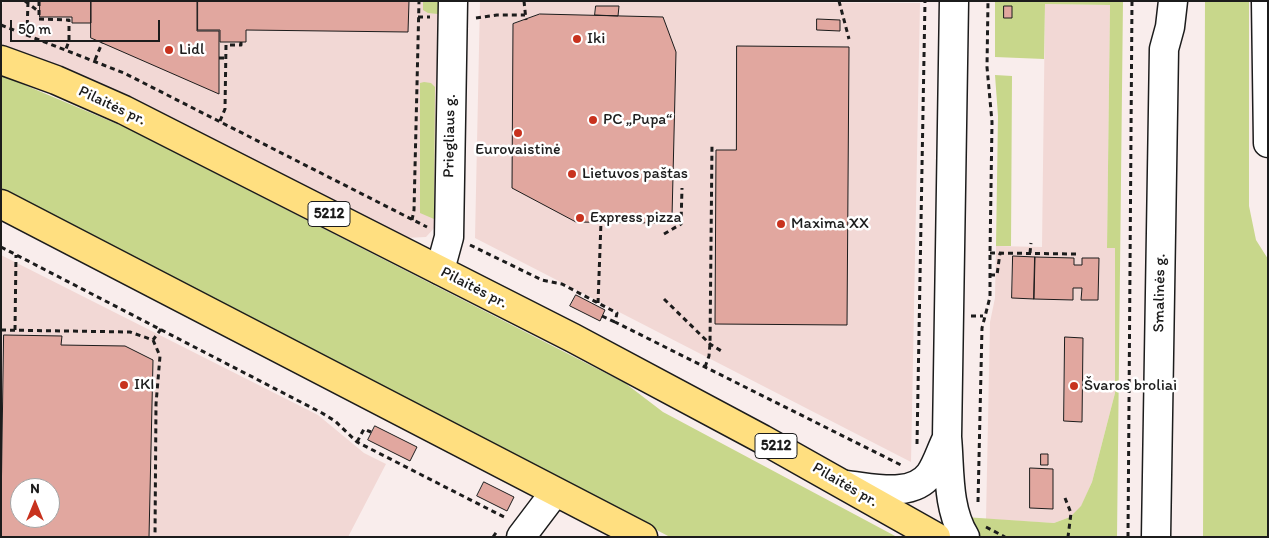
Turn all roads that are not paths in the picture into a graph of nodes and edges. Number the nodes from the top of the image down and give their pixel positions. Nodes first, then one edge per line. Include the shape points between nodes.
1 (453, 1) edge
2 (954, 1) edge
3 (1157, 1) edge
4 (1173, 1) edge
5 (1266, 1) edge
6 (1164, 50) junction
7 (1, 60) edge
8 (1268, 143) edge
9 (1, 204) edge
10 (440, 270) junction
11 (947, 437) junction
12 (845, 484) junction
13 (555, 492) junction
14 (974, 530) edge
15 (524, 532) edge
16 (643, 537) edge
17 (936, 537) edge
18 (1156, 537) edge

1 - 10 street, Priegliaus g. via 449,237
2 - 11 street
3 - 6 street, Smalinės g. via 1158,28
4 - 6 street, Smalinės g.
5 - 8 street
6 - 18 street, Smalinės g.
7 - 10 main road, Pilaitės pr. / 5212 via 124,110
9 - 13 main road
10 - 12 main road, Pilaitės pr. / 5212 via 582,342
11 - 12 street via 930,474 913,486 899,489
11 - 14 street via 956,522
12 - 17 main road, Pilaitės pr. / 5212
13 - 15 street
13 - 16 main road

